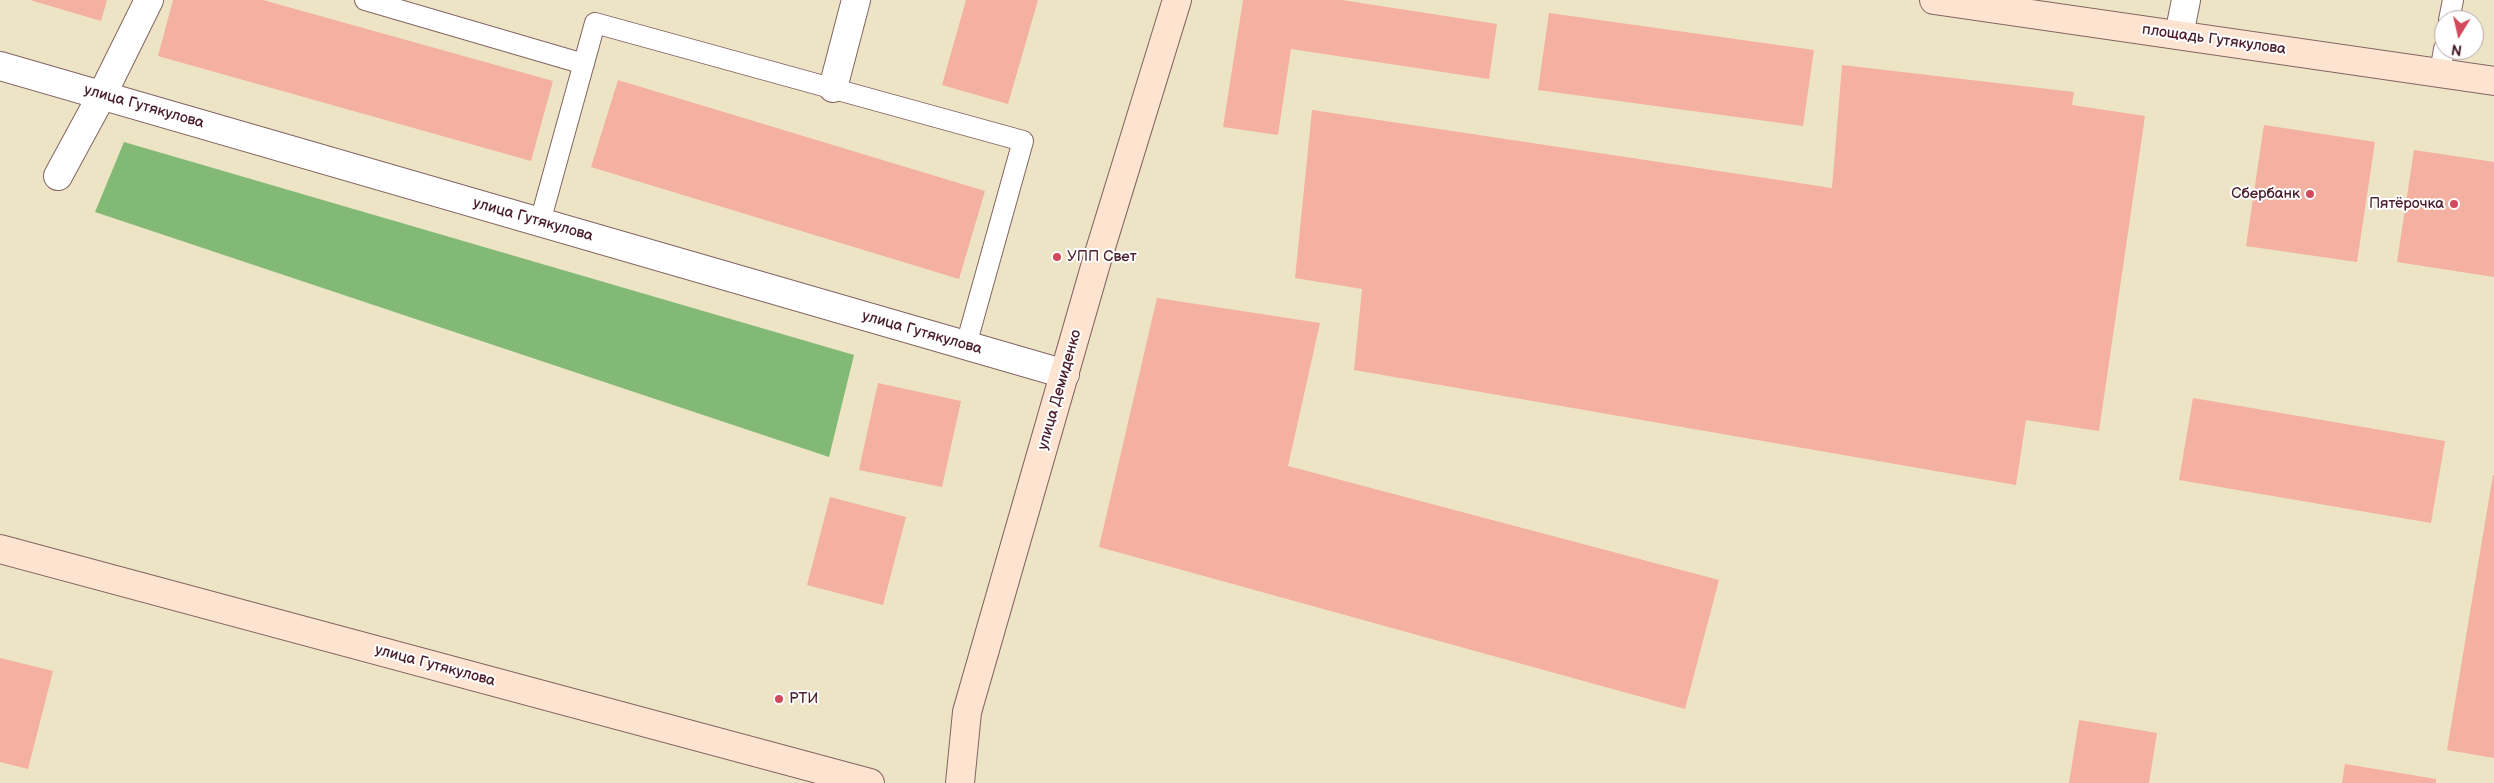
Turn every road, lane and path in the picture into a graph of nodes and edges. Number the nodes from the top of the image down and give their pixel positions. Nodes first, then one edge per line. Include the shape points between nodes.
1 (149, 0) edge
2 (365, 0) edge
3 (856, 0) edge
4 (1177, 0) edge
5 (1934, 0) edge
6 (2186, 0) edge
7 (2179, 35) junction
8 (2442, 61) edge
9 (584, 64) junction
10 (0, 66) edge
11 (2494, 81) edge
12 (832, 88) junction
13 (102, 94) junction
14 (58, 176) dead end
15 (540, 222) junction
16 (966, 345) junction
17 (1065, 374) junction
18 (0, 549) edge
19 (870, 783) edge
20 (960, 783) edge

1 - 13 street
2 - 9 lane
3 - 12 street
4 - 17 main road, улица Демиденко
5 - 7 main road, площадь Гутякулова
6 - 7 street
7 - 8 main road, площадь Гутякулова
8 - 11 main road, площадь Гутякулова
9 - 12 lane via 595,23
9 - 15 lane
10 - 13 street, улица Гутякулова
12 - 16 lane via 1023,141
13 - 14 street
13 - 15 street, улица Гутякулова
15 - 16 street, улица Гутякулова
16 - 17 street, улица Гутякулова
17 - 20 main road, улица Демиденко via 967,712
18 - 19 main road, улица Гутякулова

